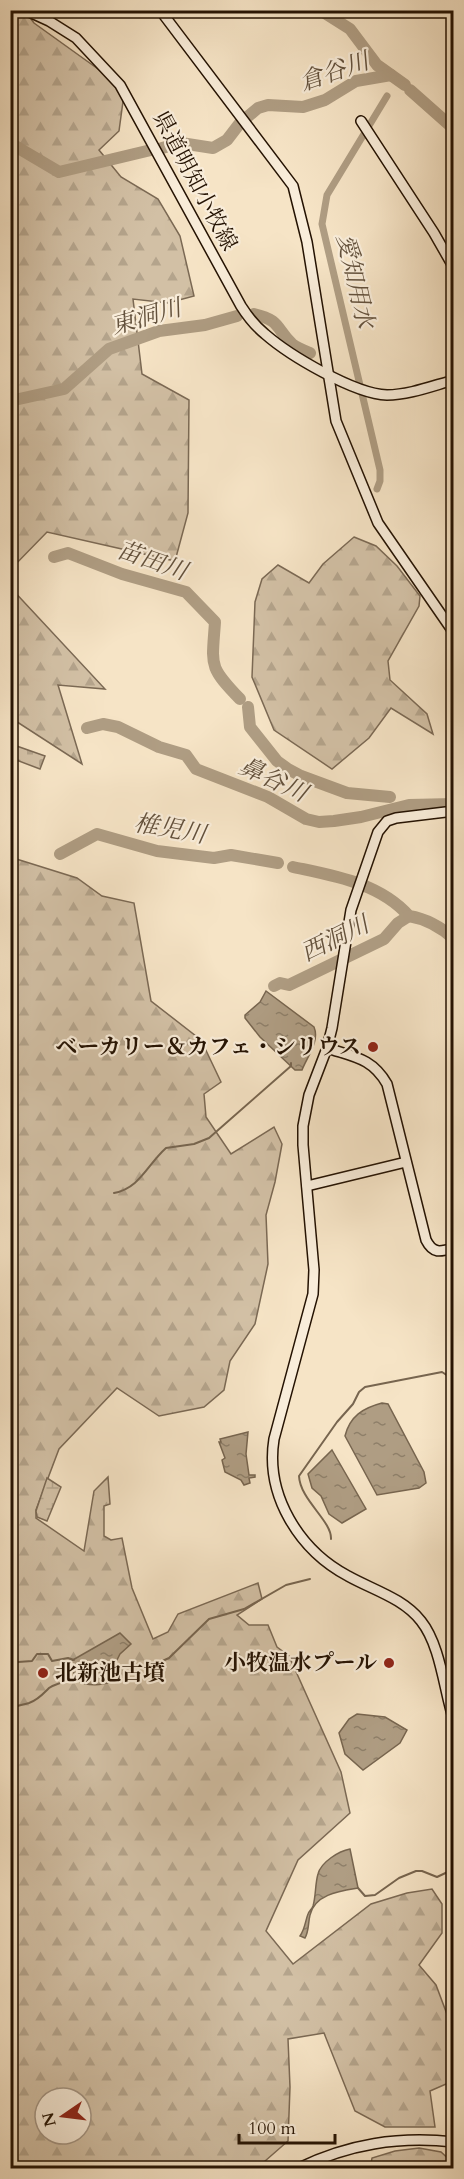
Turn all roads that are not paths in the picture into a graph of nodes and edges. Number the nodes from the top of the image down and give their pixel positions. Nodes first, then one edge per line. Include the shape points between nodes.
1 (25, 10) edge
2 (160, 10) edge
3 (361, 121) dead end
4 (453, 268) edge
5 (328, 374) junction
6 (453, 380) edge
7 (453, 633) edge
8 (453, 811) edge
9 (327, 1048) junction
10 (406, 1162) junction
11 (307, 1186) junction
12 (453, 1248) edge
13 (453, 1721) edge
14 (453, 2142) edge
15 (299, 2169) edge

1 - 5 street, 県道明知小牧線 via 76,38 120,85 252,322 267,336
2 - 5 street via 293,186 307,242
3 - 4 street via 435,233
5 - 6 street, 県道明知小牧線 via 384,395
5 - 7 street via 336,421 378,523
8 - 9 street via 396,818 387,821 378,832 351,910
9 - 10 street via 364,1060 380,1072 387,1084
9 - 11 street via 309,1095 303,1126
10 - 11 street
10 - 12 street via 430,1247 438,1252
11 - 13 street via 313,1294 274,1440 275,1483 305,1543 340,1572 400,1601 423,1623 433,1641
14 - 15 street via 376,2143 329,2155

